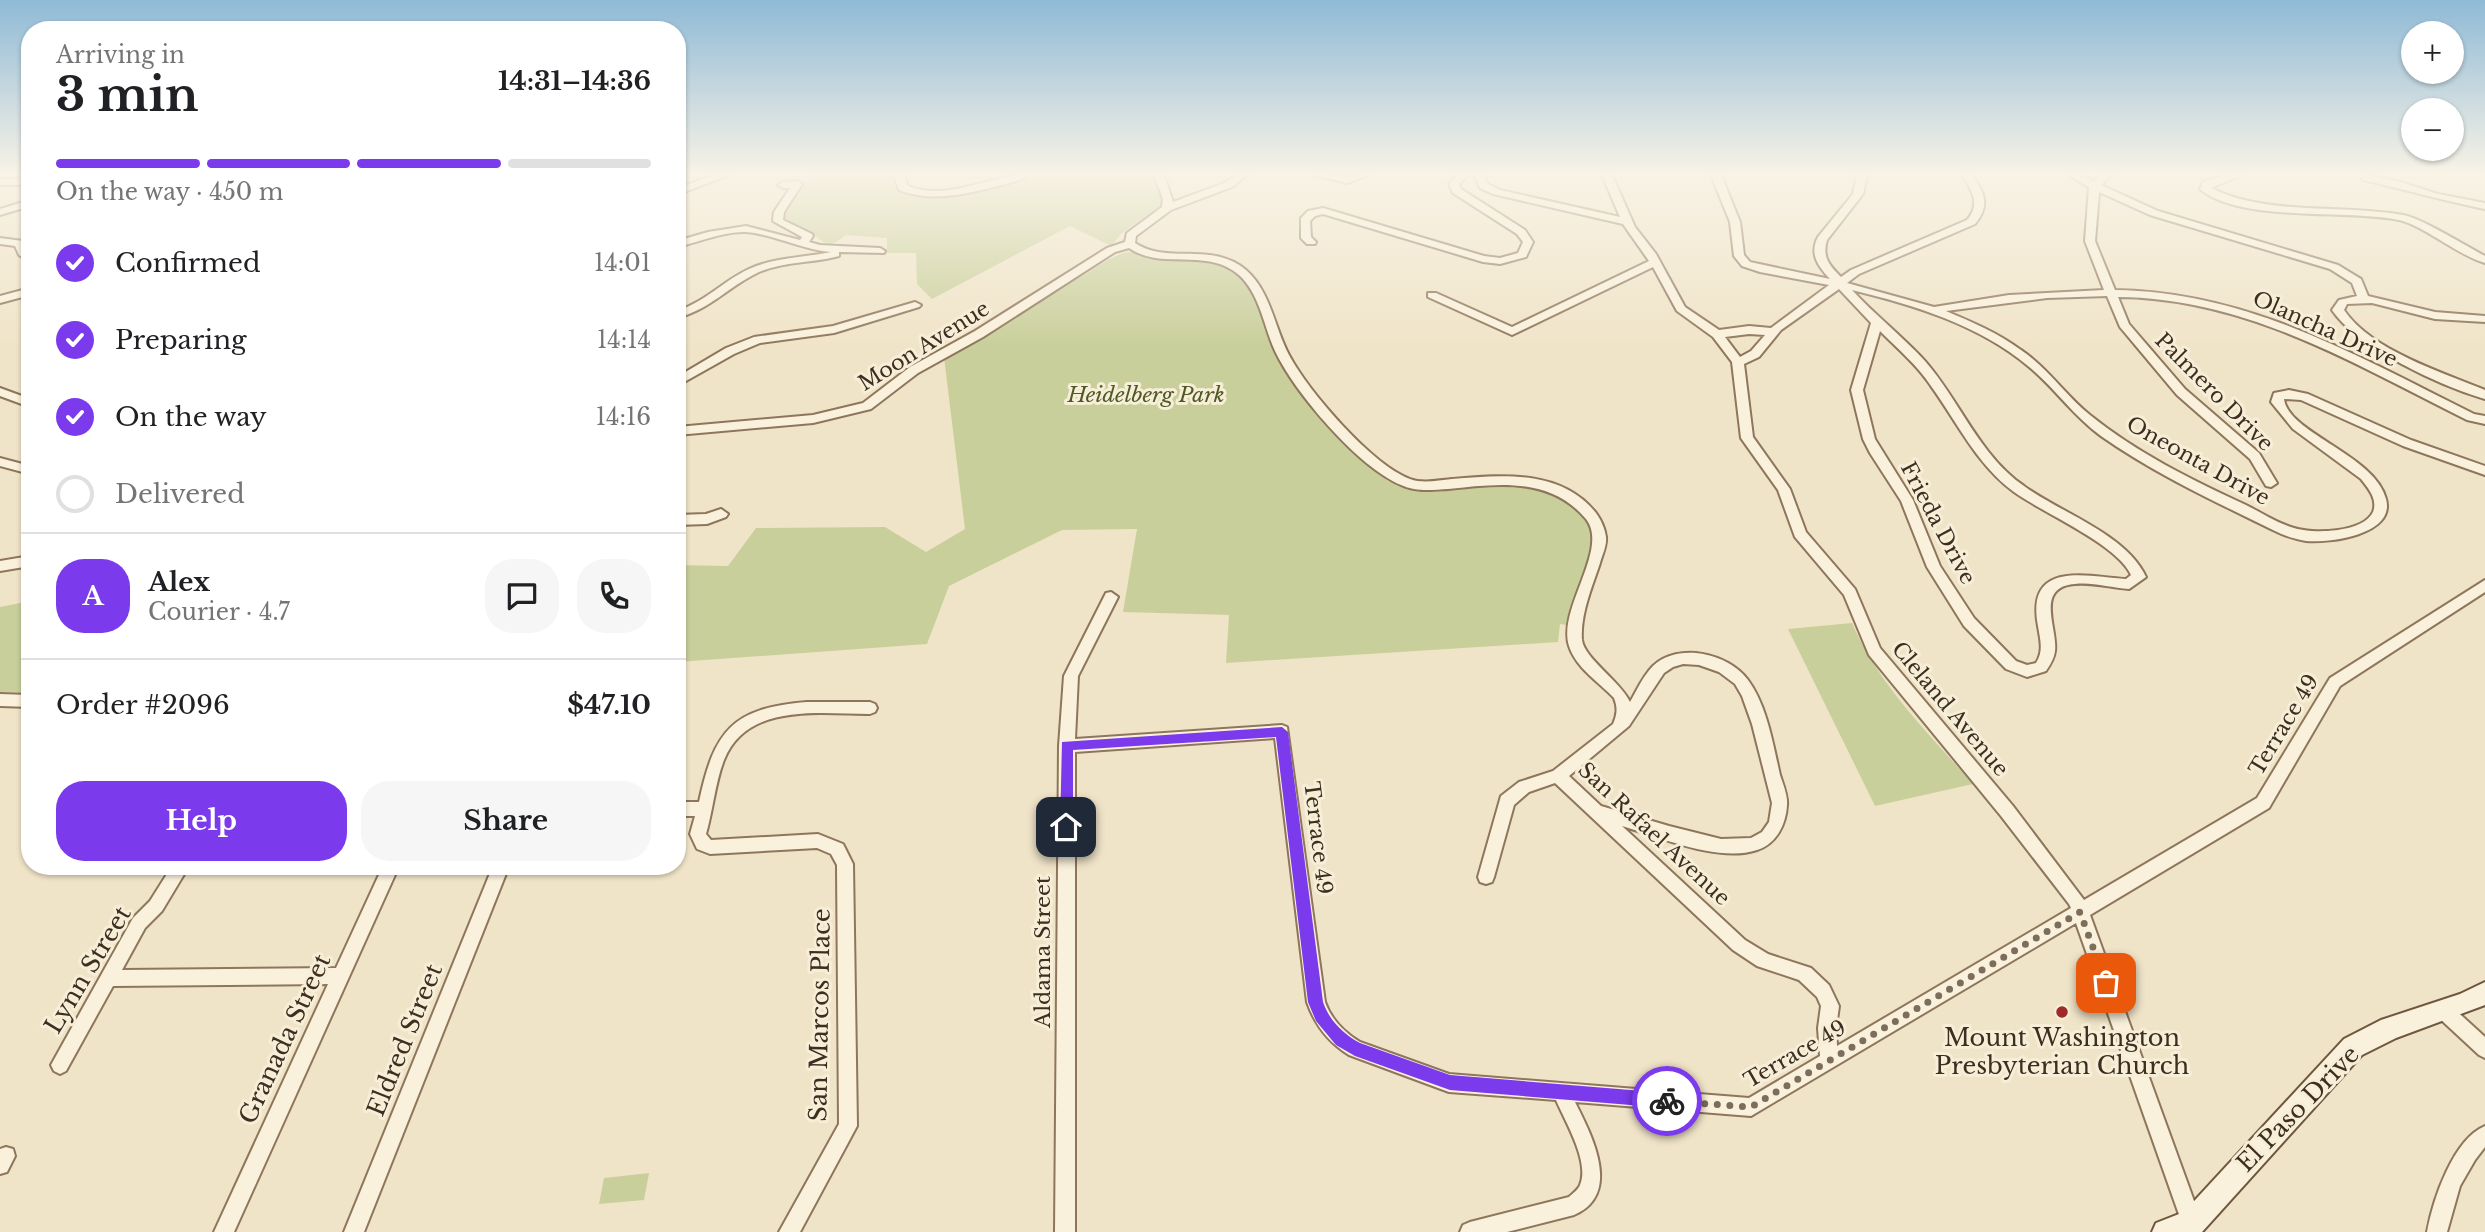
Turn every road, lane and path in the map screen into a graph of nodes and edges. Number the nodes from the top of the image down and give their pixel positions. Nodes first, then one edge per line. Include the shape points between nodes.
1 (724, 232) edge
2 (767, 232) edge
3 (801, 232) edge
4 (1134, 232) edge
5 (1306, 232) edge
6 (1395, 232) edge
7 (1521, 232) edge
8 (1634, 232) edge
9 (1737, 232) edge
10 (1829, 232) edge
11 (1947, 232) edge
12 (2091, 232) edge
13 (2219, 232) edge
14 (2432, 232) edge
15 (0, 241) edge
16 (686, 241) edge
17 (1311, 242) dead end
18 (802, 244) junction
19 (1130, 244) junction
20 (21, 248) edge
21 (853, 250) junction
22 (880, 251) dead end
23 (2485, 260) edge
24 (1655, 262) junction
25 (1840, 283) junction
26 (21, 294) edge
27 (2112, 294) junction
28 (1432, 295) dead end
29 (2363, 299) junction
30 (0, 300) edge
31 (915, 305) dead end
32 (1934, 310) junction
33 (686, 312) edge
34 (2485, 319) edge
35 (1876, 324) junction
36 (1772, 332) junction
37 (1717, 334) junction
38 (1738, 362) junction
39 (686, 377) edge
40 (0, 392) edge
41 (2485, 395) edge
42 (21, 400) edge
43 (2485, 420) edge
44 (686, 430) edge
45 (0, 462) edge
46 (21, 468) edge
47 (2485, 471) edge
48 (2271, 483) dead end
49 (721, 514) dead end
50 (686, 520) edge
51 (21, 562) edge
52 (0, 566) edge
53 (2485, 585) edge
54 (1111, 597) dead end
55 (0, 700) edge
56 (21, 701) edge
57 (870, 709) dead end
58 (1618, 728) junction
59 (1067, 746) junction
60 (1558, 776) junction
61 (686, 809) edge
62 (705, 809) junction
63 (1598, 812) junction
64 (176, 875) edge
65 (387, 875) edge
66 (497, 875) edge
67 (1486, 877) dead end
68 (2080, 912) junction
69 (341, 976) junction
70 (110, 978) junction
71 (2485, 993) edge
72 (2444, 1011) junction
73 (2485, 1049) edge
74 (1829, 1060) junction
75 (60, 1065) dead end
76 (1561, 1092) junction
77 (2485, 1135) edge
78 (2192, 1223) junction
79 (224, 1232) edge
80 (354, 1232) edge
81 (789, 1232) edge
82 (1065, 1232) edge
83 (1470, 1232) edge
84 (2165, 1232) edge
85 (2437, 1232) edge

1 - 16 street
2 - 18 street
3 - 18 street via 808,236
4 - 19 street
5 - 17 street
6 - 7 street via 1500,261 1522,255 1528,247
8 - 24 street
9 - 25 street, Oneonta Drive via 1741,260 1760,269
10 - 25 street via 1819,246 1821,261
11 - 25 street via 1855,272
12 - 27 street, Palmero Drive via 2090,241
13 - 29 street via 2334,267 2357,281
14 - 23 street
15 - 20 street via 19,243
18 - 21 street
19 - 44 street, Moon Avenue via 1111,250 914,370 867,406 813,419
19 - 58 street via 1147,253 1219,258 1234,264 1259,292 1283,355 1310,394 1387,473 1422,486 1539,481 1584,508 1600,526 1600,541 1573,636 1580,655 1625,702 1625,719
21 - 22 street
21 - 33 street via 763,267 744,275 704,306
24 - 28 street via 1512,331
24 - 37 street via 1681,309
25 - 32 street, Oneonta Drive
25 - 35 street
25 - 36 street
26 - 30 street
27 - 32 street, Olancha Drive via 1999,299
27 - 43 street, Olancha Drive via 2189,299 2259,318
27 - 48 street, Palmero Drive via 2133,337 2181,392 2255,456
29 - 34 street, Olancha Drive via 2427,314
29 - 41 street, Olancha Drive via 2339,306 2343,320 2394,354
31 - 39 street via 834,329 758,341
32 - 47 street, Oneonta Drive via 2018,352 2087,419 2171,473 2297,534 2322,537 2353,531 2375,518 2381,506 2369,481 2288,418 2277,402 2283,394 2304,397 2407,443
35 - 35 street, Frieda Drive via 1857,390 1869,439 1916,518 1940,578 1969,622 2011,665 2032,670 2047,660 2049,653 2043,605 2053,587 2071,579 2129,584 2139,577 2138,572 2111,546 2028,496 1998,471 1937,382
36 - 37 street
36 - 38 street via 1755,354
37 - 38 street
38 - 68 street, Cleland Avenue via 1747,438 1784,489 1800,534 1850,593 1874,651 2007,811 2076,900
40 - 42 street
45 - 46 street
49 - 50 street
51 - 52 street
53 - 68 street, Terrace 49 via 2335,682 2263,803
54 - 59 street, Aldama Street via 1071,676
55 - 56 street
57 - 62 street via 774,710 748,721 720,751
58 - 60 street, San Rafael Avenue
58 - 63 street, San Rafael Avenue via 1640,703 1653,675 1668,662 1702,660 1726,668 1751,697 1780,803 1779,815 1775,828 1758,843 1729,848
59 - 76 street, Terrace 49 via 1282,732 1315,1002 1330,1030 1355,1049 1450,1083
59 - 82 street, Aldama Street
60 - 63 street, San Rafael Avenue
60 - 67 street via 1524,787 1507,801
61 - 62 street
62 - 81 street, San Marcos Place via 698,834 703,845 818,841 837,849 846,868 848,1126
63 - 74 street, San Rafael Avenue via 1739,945 1763,960 1805,974 1823,991 1830,1006
64 - 70 street, Lynn Street via 139,923
65 - 69 street, Granada Street
66 - 80 street, Eldred Street
68 - 74 street, Terrace 49
68 - 78 street, Cleland Avenue
69 - 70 street
69 - 79 street, Granada Street
70 - 75 street, Lynn Street
71 - 72 street, El Paso Drive
72 - 73 street
72 - 78 street, El Paso Drive via 2390,1028 2353,1047
74 - 76 street, Terrace 49 via 1751,1107
76 - 83 street via 1592,1164 1591,1189 1574,1205
77 - 85 street via 2473,1143 2465,1158
78 - 84 street, El Paso Drive

